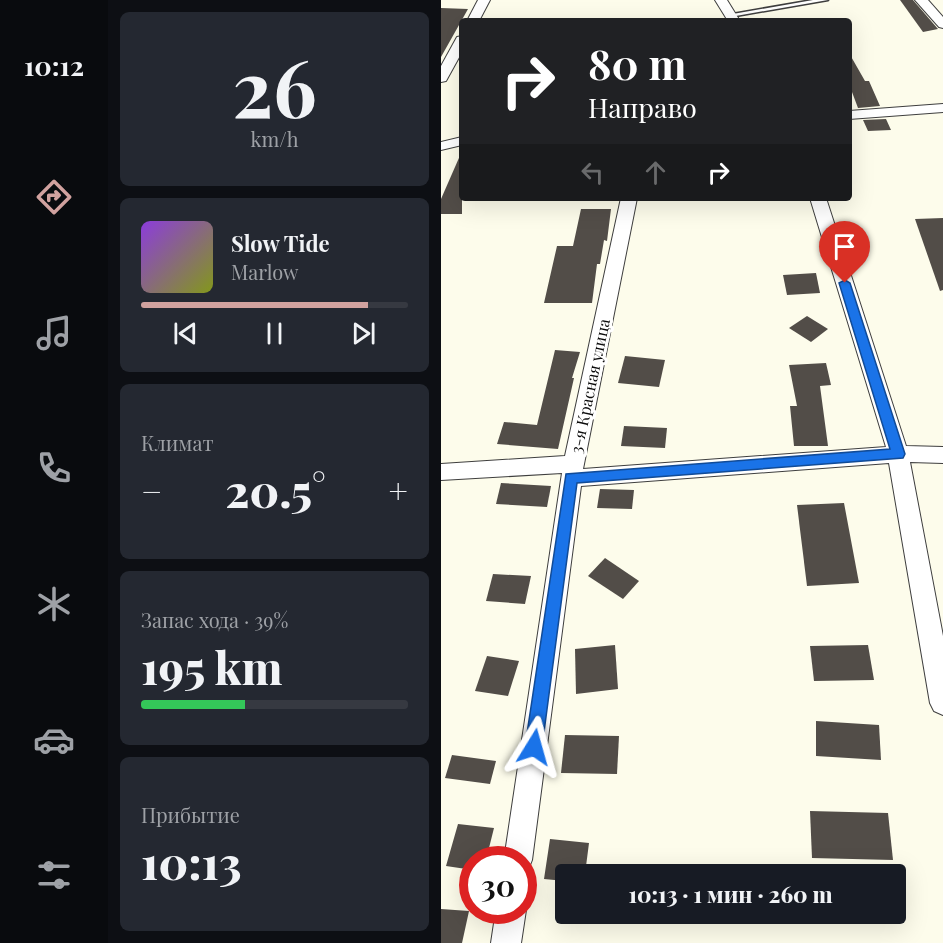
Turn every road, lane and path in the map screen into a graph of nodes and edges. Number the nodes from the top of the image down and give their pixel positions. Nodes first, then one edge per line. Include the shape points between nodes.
1 (484, 0) edge
2 (721, 0) edge
3 (825, 0) edge
4 (921, 0) edge
5 (475, 18) edge
6 (732, 18) edge
7 (943, 24) edge
8 (459, 45) edge
9 (441, 78) edge
10 (943, 108) edge
11 (852, 116) edge
12 (459, 142) edge
13 (441, 146) edge
14 (628, 201) edge
15 (819, 201) edge
16 (898, 454) junction
17 (943, 455) edge
18 (573, 471) junction
19 (441, 472) edge
20 (943, 703) edge
21 (520, 846) edge
22 (509, 924) edge
23 (506, 943) edge

1 - 5 street
2 - 6 street
3 - 6 lane
4 - 7 street
8 - 9 street
10 - 11 street
12 - 13 street
14 - 18 street, 3-я Красная улица
15 - 16 street
16 - 17 street
16 - 18 street
16 - 20 street
18 - 19 street
18 - 21 street, 3-я Красная улица
22 - 23 street

